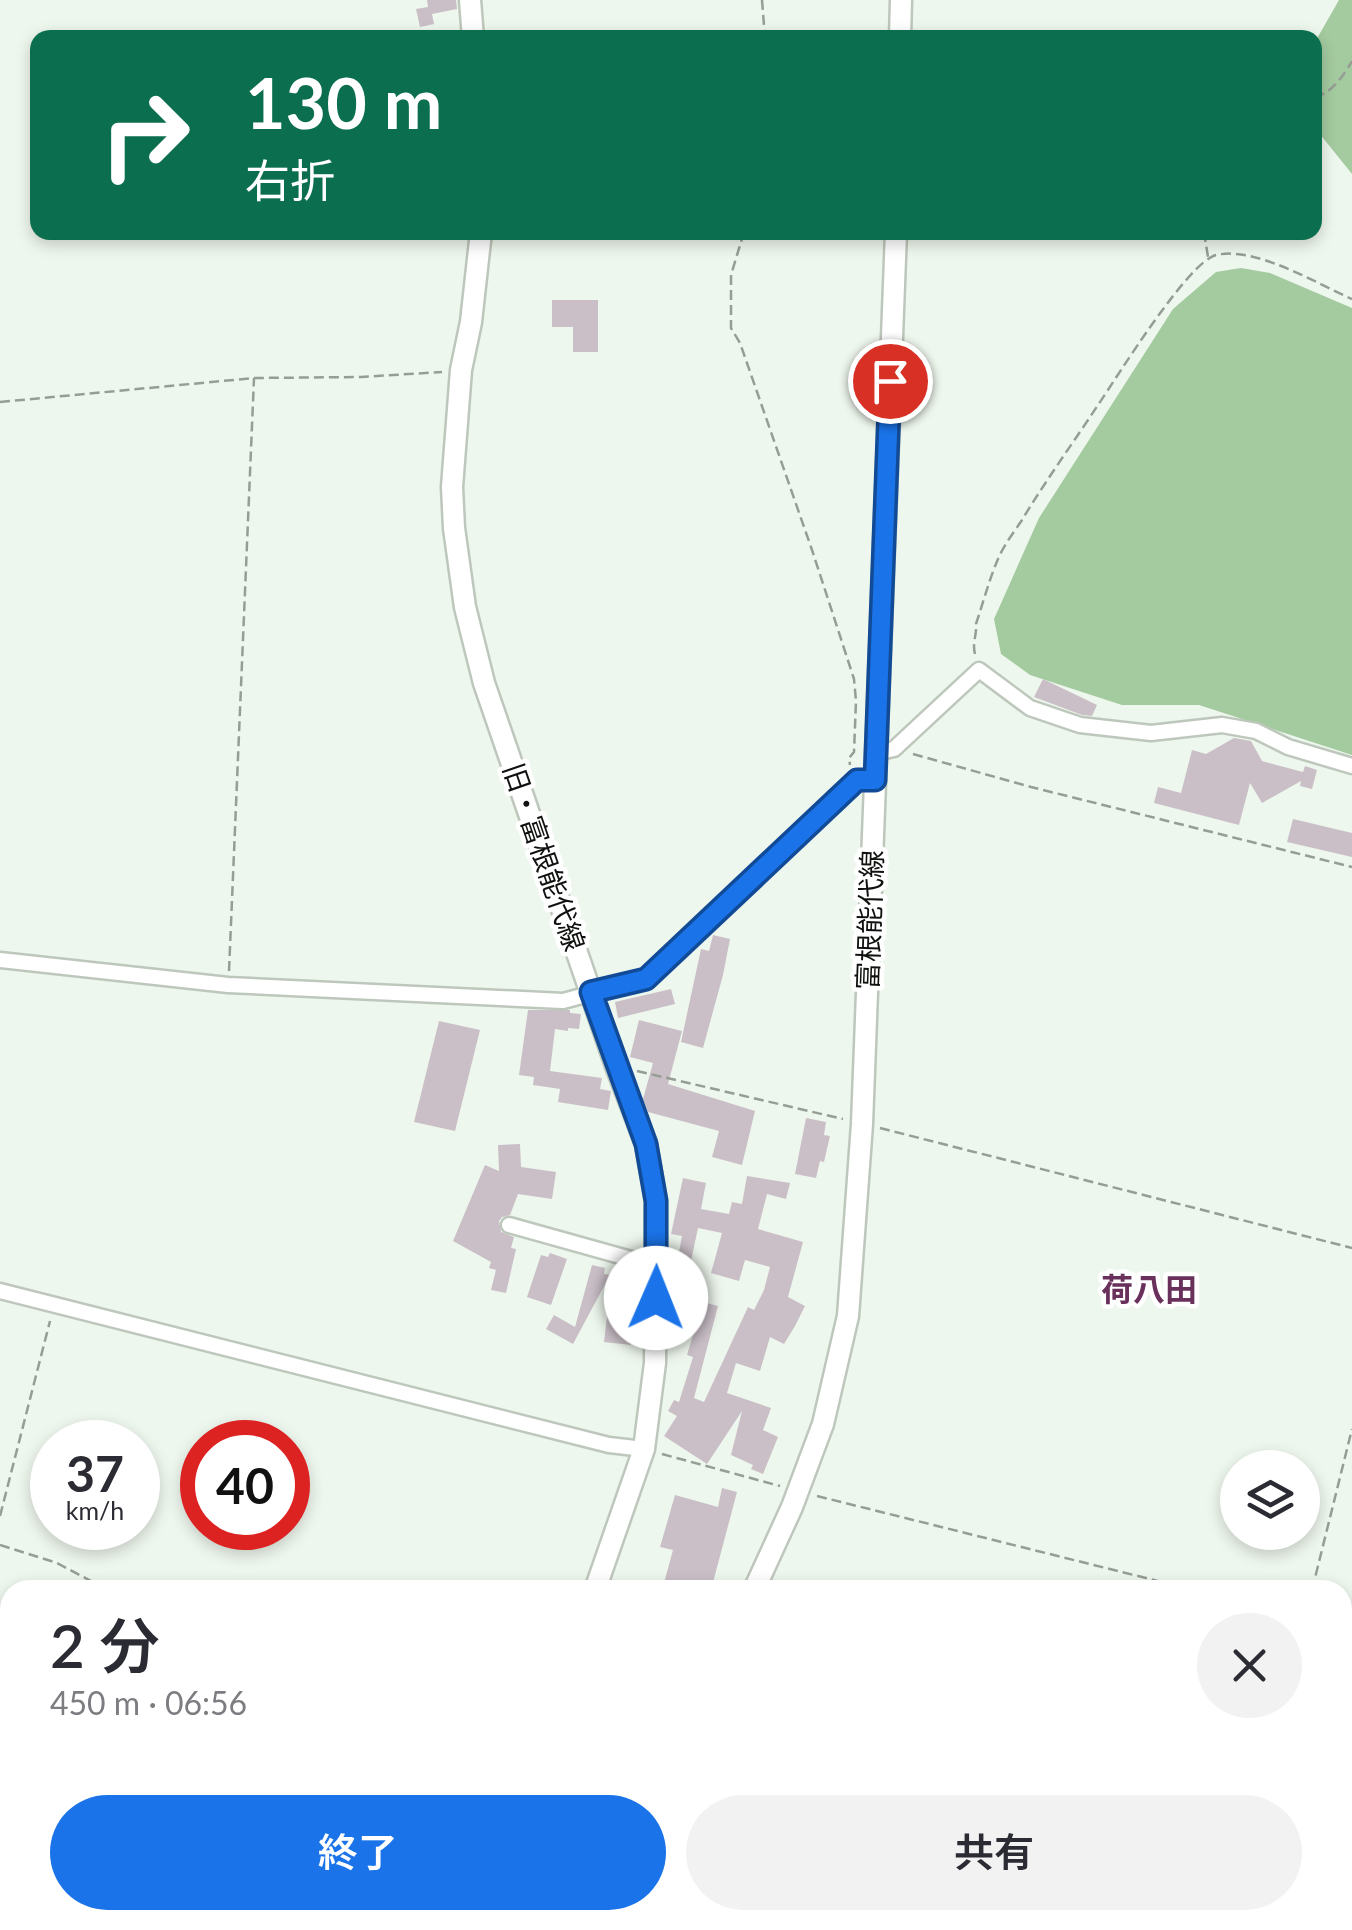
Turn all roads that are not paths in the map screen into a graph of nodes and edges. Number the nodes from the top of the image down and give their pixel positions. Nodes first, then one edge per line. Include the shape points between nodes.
1 (470, 0) edge
2 (901, 0) edge
3 (472, 30) edge
4 (900, 30) edge
5 (480, 240) edge
6 (896, 240) edge
7 (885, 751) junction
8 (1352, 766) edge
9 (866, 780) junction
10 (0, 960) edge
11 (591, 992) junction
12 (510, 1225) dead end
13 (656, 1266) junction
14 (0, 1292) edge
15 (644, 1449) junction
16 (599, 1580) edge
17 (758, 1580) edge

1 - 3 street
2 - 4 street
5 - 11 street, 旧・富根能代線 via 452,487 464,607
6 - 7 street, 富根能代線
7 - 8 street via 979,670 1030,708 1080,725 1152,734 1222,725
7 - 9 street, 富根能代線
9 - 11 street via 646,979
9 - 17 street, 富根能代線 via 862,1124 848,1316 823,1424
10 - 11 street via 228,986 563,1000
11 - 13 street, 旧・富根能代線 via 646,1144 656,1201
12 - 13 street
13 - 15 street, 旧・富根能代線 via 655,1363
14 - 15 street
15 - 16 street, 旧・富根能代線

